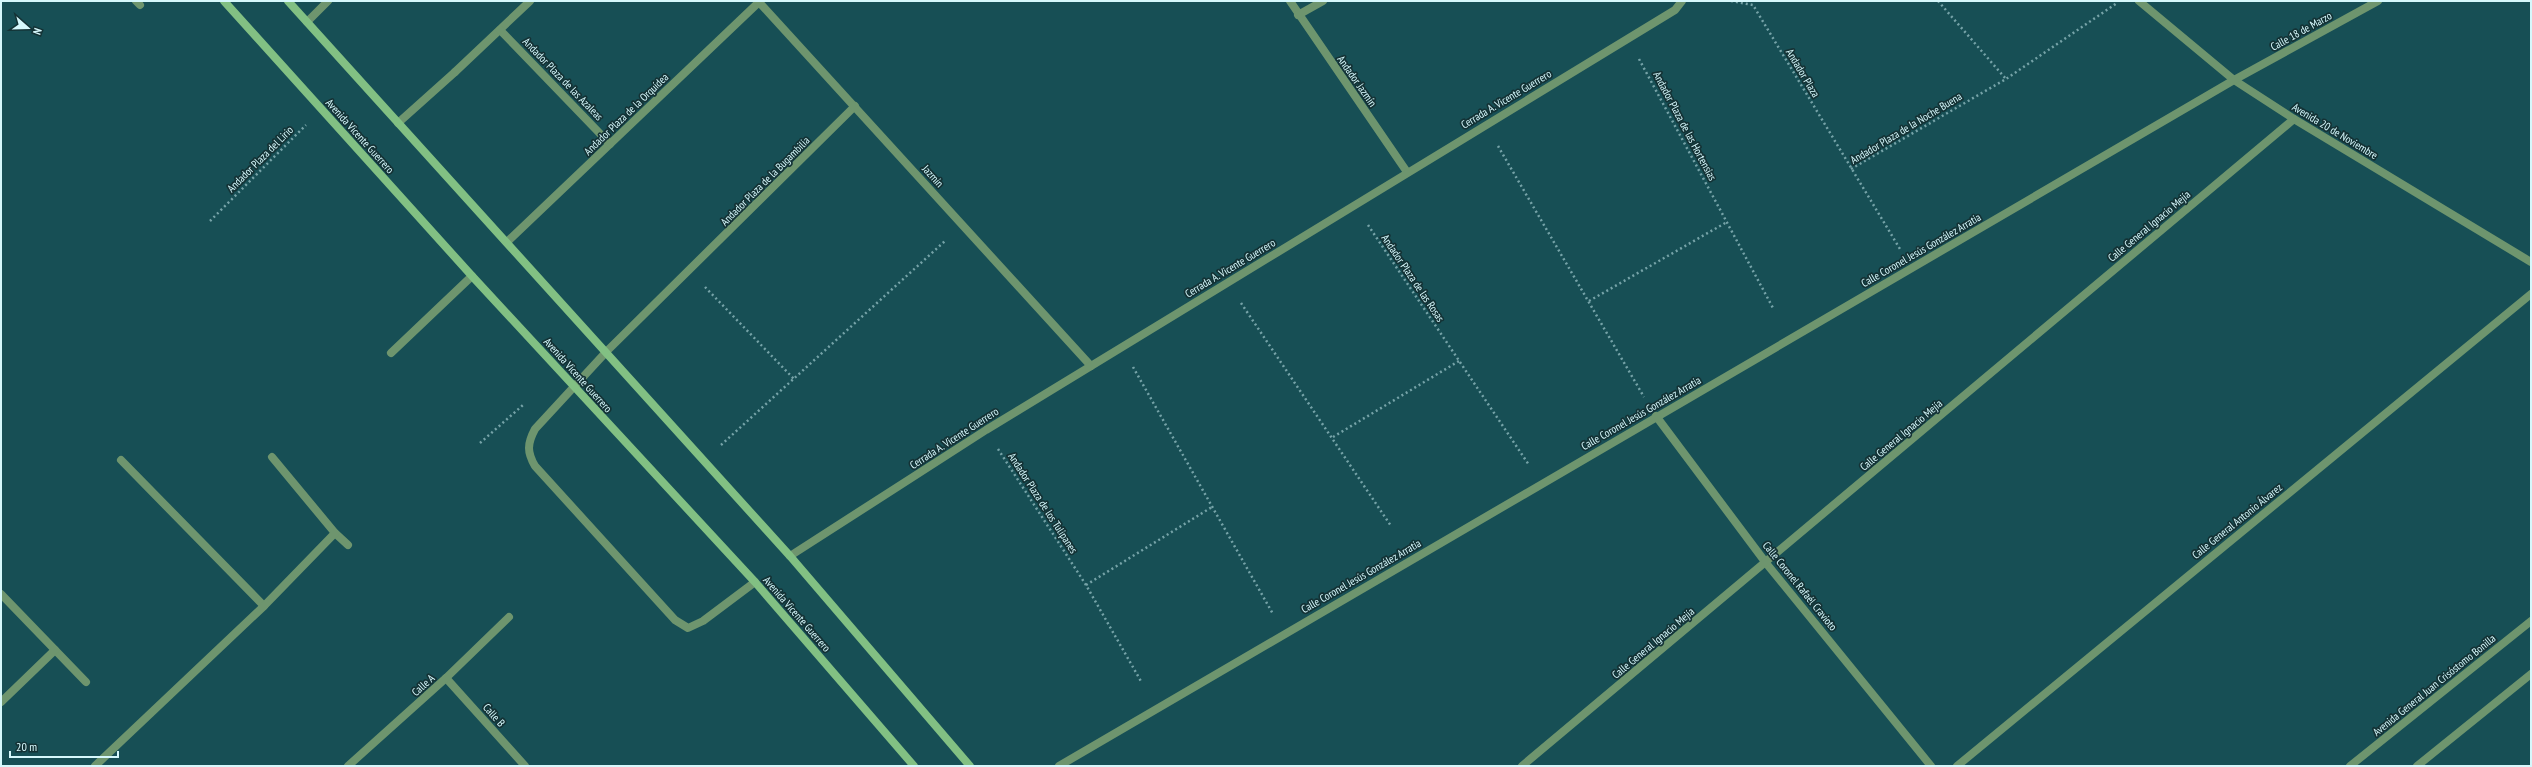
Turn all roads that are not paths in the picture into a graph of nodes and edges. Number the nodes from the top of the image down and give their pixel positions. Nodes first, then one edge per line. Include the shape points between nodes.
1 (224, 1) edge
2 (288, 1) edge
3 (328, 1) edge
4 (530, 1) edge
5 (759, 1) edge
6 (1290, 1) edge
7 (1324, 1) edge
8 (1682, 1) edge
9 (2139, 1) edge
10 (2378, 1) edge
11 (1298, 15) junction
12 (307, 22) junction
13 (500, 30) junction
14 (2234, 80) junction
15 (855, 106) junction
16 (2294, 119) junction
17 (398, 123) junction
18 (610, 144) junction
19 (1407, 172) junction
20 (507, 242) junction
21 (2531, 262) edge
22 (472, 276) junction
23 (2531, 294) edge
24 (607, 351) junction
25 (391, 353) dead end
26 (1091, 366) junction
27 (574, 386) junction
28 (1656, 416) junction
29 (272, 457) dead end
30 (121, 460) dead end
31 (335, 533) junction
32 (348, 545) dead end
33 (790, 556) junction
34 (1766, 563) junction
35 (755, 582) junction
36 (1, 594) edge
37 (264, 606) junction
38 (509, 617) dead end
39 (2531, 622) edge
40 (55, 650) junction
41 (2531, 674) edge
42 (446, 678) junction
43 (86, 682) dead end
44 (1, 702) edge
45 (95, 766) edge
46 (348, 766) edge
47 (525, 766) edge
48 (914, 766) edge
49 (970, 766) edge
50 (1059, 766) edge
51 (1522, 766) edge
52 (1931, 766) edge
53 (1957, 766) edge
54 (2350, 766) edge
55 (2417, 766) edge

1 - 22 main road, Avenida Vicente Guerrero
2 - 12 main road
3 - 12 street
4 - 13 street
5 - 15 street, Jazmín
5 - 18 street, Andador Plaza de la Orquídea
6 - 11 street, Andador Jazmín
7 - 11 street
8 - 19 street, Cerrada A. Vicente Guerrero via 1675,10
9 - 14 street, Avenida 20 de Noviembre
10 - 14 street, Calle 18 de Marzo
11 - 19 street, Andador Jazmín
12 - 17 main road
13 - 17 street
13 - 18 street, Andador Plaza de las Azaleas
14 - 16 street, Avenida 20 de Noviembre
14 - 28 street, Calle Coronel Jesús González Arratia
15 - 24 street, Andador Plaza de la Bugambilia
15 - 26 street, Jazmín
16 - 21 street, Avenida 20 de Noviembre
16 - 34 street, Calle General Ignacio Mejía
17 - 20 main road
18 - 20 street, Andador Plaza de la Orquídea
19 - 26 street, Cerrada A. Vicente Guerrero
20 - 24 main road
22 - 25 street
22 - 27 main road, Avenida Vicente Guerrero
23 - 53 street, Calle General Antonio Álvarez
24 - 27 street, Andador Plaza de la Bugambilia
24 - 33 main road
26 - 33 street, Cerrada A. Vicente Guerrero
27 - 35 main road, Avenida Vicente Guerrero
27 - 35 street, Andador Plaza de la Bugambilia via 535,430 529,441 529,455 535,466 675,620 688,628 703,621
28 - 34 street, Calle Coronel Rafaél Cravioto
28 - 50 street, Calle Coronel Jesús González Arratia
29 - 31 street
30 - 37 street
31 - 32 street
31 - 37 street
33 - 49 main road
34 - 51 street, Calle General Ignacio Mejía
34 - 52 street, Calle Coronel Rafaél Cravioto
35 - 48 main road, Avenida Vicente Guerrero
36 - 40 street
37 - 45 street
38 - 42 street, Calle A
39 - 54 street, Avenida General Juan Crisóstomo Bonilla
40 - 43 street
40 - 44 street
41 - 55 street
42 - 46 street, Calle A
42 - 47 street, Calle B

